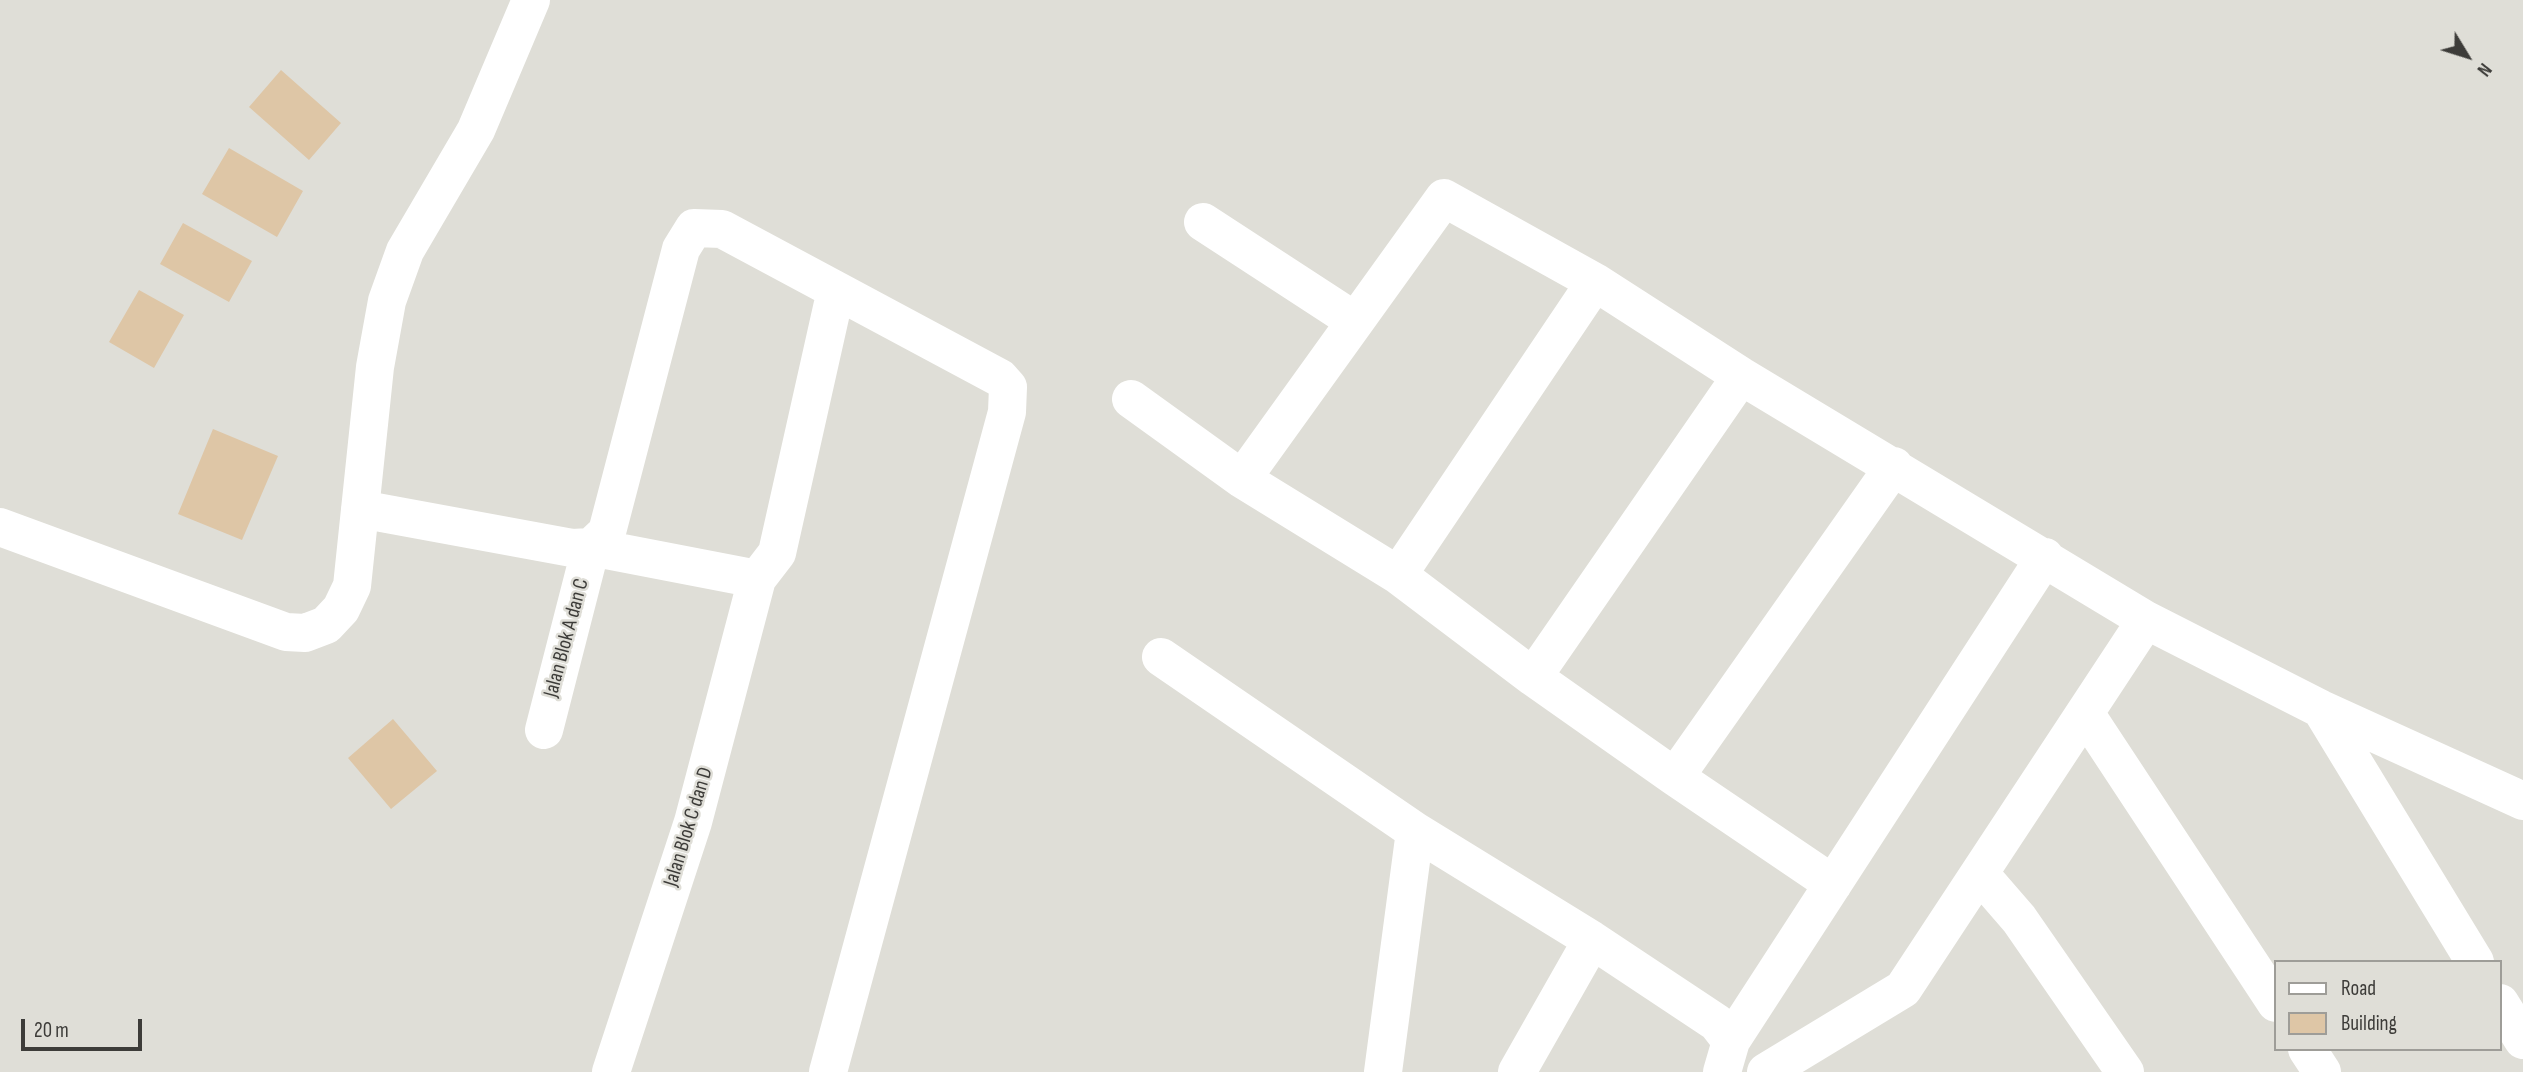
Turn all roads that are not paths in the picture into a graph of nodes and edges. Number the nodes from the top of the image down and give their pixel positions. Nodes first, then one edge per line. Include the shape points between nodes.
1 (531, 0) edge
2 (1203, 222) dead end
3 (1595, 282) junction
4 (836, 289) junction
5 (1355, 321) junction
6 (1741, 376) junction
7 (1131, 399) dead end
8 (1894, 466) junction
9 (1242, 479) junction
10 (360, 509) junction
11 (0, 527) edge
12 (591, 547) junction
13 (2045, 557) junction
14 (1398, 575) junction
15 (757, 579) junction
16 (2146, 620) junction
17 (1161, 657) dead end
18 (1533, 677) junction
19 (2321, 709) junction
20 (2085, 713) junction
21 (544, 730) dead end
22 (1675, 778) junction
23 (2523, 801) edge
24 (1415, 831) junction
25 (1979, 874) junction
26 (1833, 884) junction
27 (1592, 940) junction
28 (2474, 960) edge
29 (2274, 1000) edge
30 (2502, 1006) edge
31 (2523, 1040) edge
32 (2308, 1051) edge
33 (1727, 1057) edge
34 (611, 1072) edge
35 (828, 1072) edge
36 (1383, 1072) edge
37 (1517, 1072) edge
38 (1766, 1072) edge
39 (2125, 1072) edge
40 (2322, 1072) edge

1 - 10 street via 476,130 405,251 387,301
2 - 5 street
3 - 5 street via 1444,198
3 - 6 street
3 - 14 street
4 - 12 street via 722,229 694,228 681,249 607,532
4 - 15 street via 777,553
4 - 35 street via 1000,378 1007,387 1007,412
5 - 9 street
6 - 8 street
6 - 18 street
7 - 9 street
8 - 13 street
8 - 22 street
9 - 14 street
10 - 11 street via 352,586 341,609 326,625 305,633 286,632
10 - 12 street via 572,548
12 - 15 street
12 - 21 street, Jalan Blok A dan C
13 - 16 street
13 - 26 street
14 - 18 street
15 - 34 street, Jalan Blok C dan D via 693,822
16 - 19 street
16 - 20 street
17 - 24 street
18 - 22 street
19 - 23 street
19 - 28 street
20 - 25 street
20 - 29 street
22 - 26 street
24 - 27 street
24 - 36 street
25 - 38 street via 1903,989
25 - 39 street via 2019,919
26 - 33 street
27 - 33 street via 1717,1023
27 - 37 street
30 - 31 street
32 - 40 street

